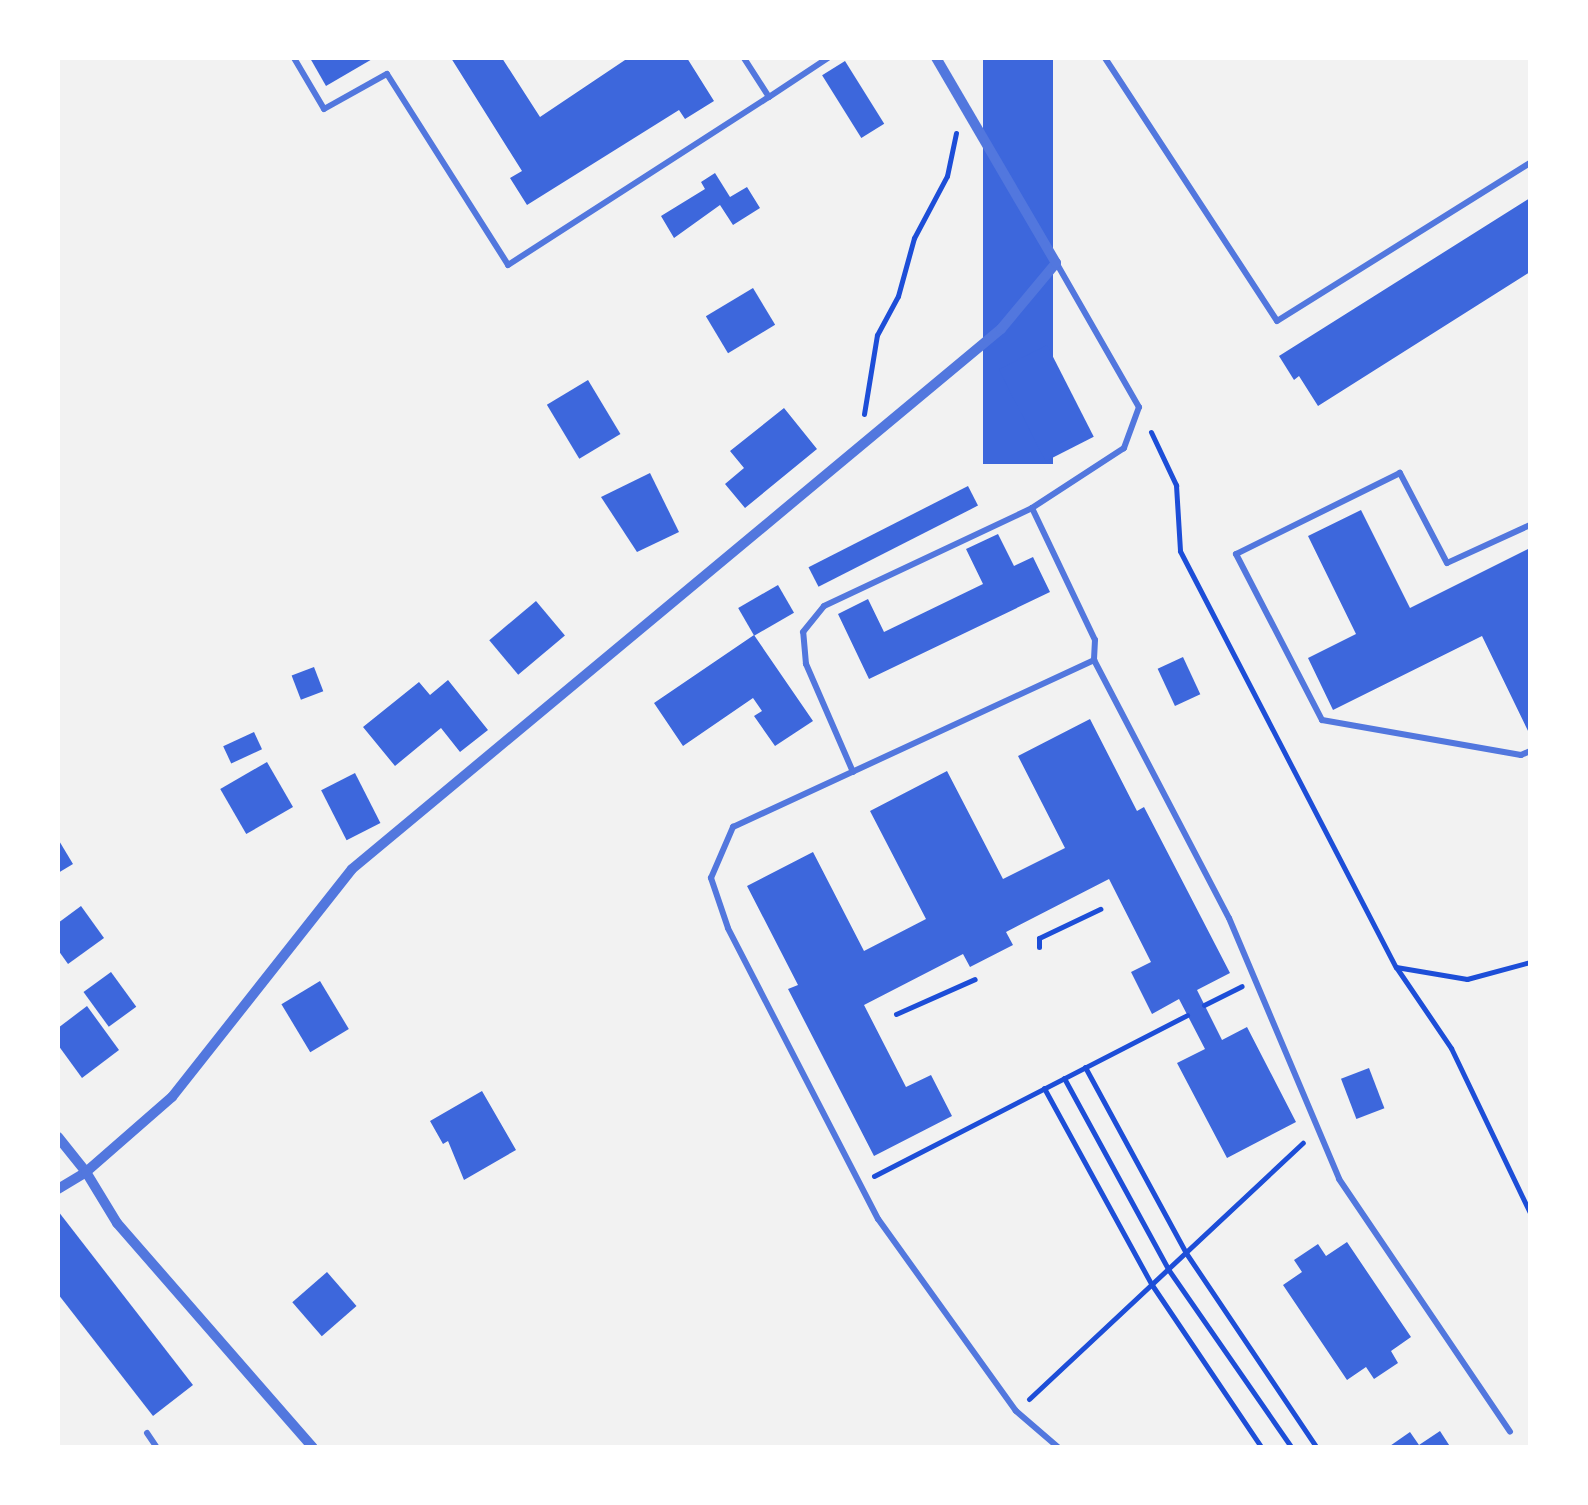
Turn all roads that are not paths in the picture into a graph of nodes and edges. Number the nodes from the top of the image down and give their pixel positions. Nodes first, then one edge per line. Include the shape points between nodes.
1 (294, 58) edge
2 (744, 58) edge
3 (828, 58) edge
4 (936, 58) edge
5 (1105, 58) edge
6 (769, 97) junction
7 (1530, 163) edge
8 (1056, 262) junction
9 (1032, 508) junction
10 (1530, 525) edge
11 (1094, 660) junction
12 (1530, 750) edge
13 (852, 772) junction
14 (58, 1137) edge
15 (86, 1172) junction
16 (58, 1189) edge
17 (1510, 1432) dead end
18 (146, 1434) dead end
19 (157, 1448) edge
20 (313, 1448) edge
21 (1059, 1448) edge

1 - 6 lane via 324,109 387,74 508,265
2 - 6 lane
3 - 6 lane
4 - 8 street
5 - 7 lane via 1277,321
8 - 9 lane via 1138,407 1124,448
8 - 15 street via 1002,329 352,869 172,1097
9 - 11 lane via 1095,640
9 - 13 lane via 824,606 804,632 806,664
10 - 12 lane via 1446,564 1400,473 1236,554 1322,720 1521,755
11 - 13 lane
11 - 17 lane via 1256,978 1339,1178
13 - 21 lane via 733,827 712,878 728,928 858,1185 1016,1411
14 - 15 street
15 - 16 street
15 - 20 street via 116,1223
18 - 19 lane

